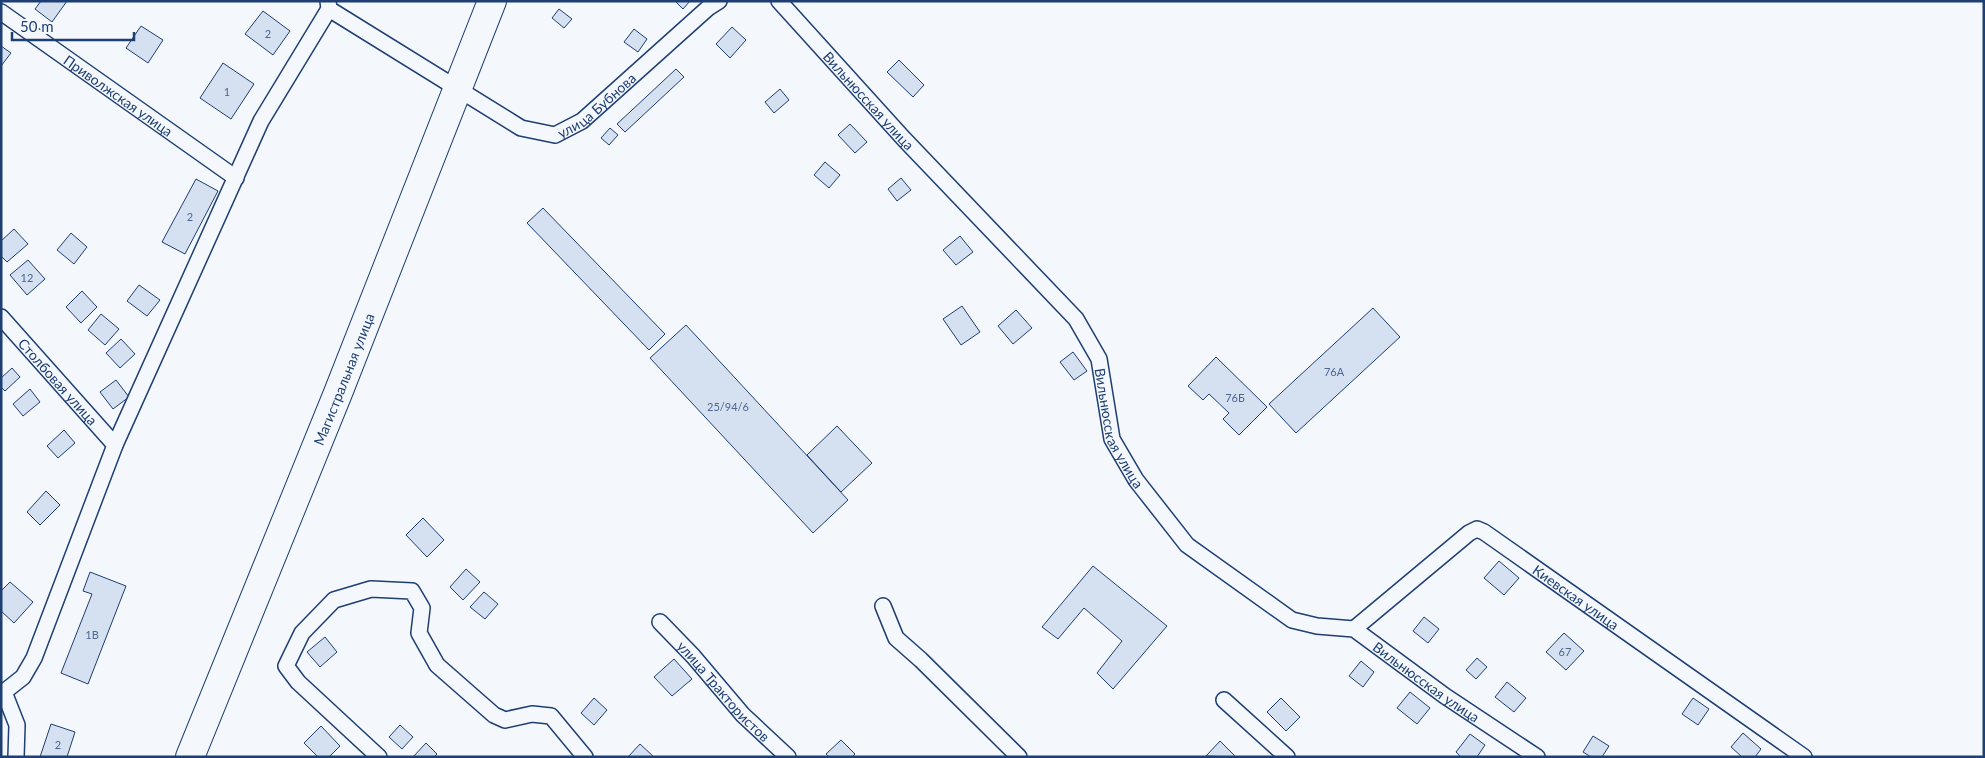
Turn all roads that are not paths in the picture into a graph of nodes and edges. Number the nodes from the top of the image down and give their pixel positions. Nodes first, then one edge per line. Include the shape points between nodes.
1 (492, 1) edge
2 (719, 1) edge
3 (779, 1) edge
4 (328, 5) edge
5 (1, 12) edge
6 (457, 90) junction
7 (236, 178) junction
8 (1, 317) edge
9 (115, 445) junction
10 (883, 606) dead end
11 (660, 622) dead end
12 (1354, 629) junction
13 (2, 690) edge
14 (1224, 700) dead end
15 (16, 757) edge
16 (190, 757) edge
17 (378, 757) edge
18 (585, 757) edge
19 (788, 757) edge
20 (1019, 757) edge
21 (1287, 757) edge
22 (1537, 757) edge
23 (1804, 757) edge

1 - 6 highway, Магистральная улица
2 - 6 street, улица Бубнова via 582,121 555,135 521,128
3 - 12 street, Вильнюсская улица via 904,140 1076,319 1099,359 1112,439 1136,480 1186,545 1292,620
4 - 6 street, улица Бубнова
4 - 7 street via 261,121
5 - 7 street, Приволжская улица
6 - 16 highway, Магистральная улица
7 - 9 street
8 - 9 street, Столбовая улица
9 - 13 street via 34,658 23,676
10 - 20 street via 896,638
11 - 19 street, улица Трактористов via 694,656 743,715
12 - 22 street, Вильнюсская улица via 1445,696
12 - 23 street, Киевская улица via 1469,533 1477,530
13 - 15 street via 17,725
14 - 21 street
17 - 18 street via 298,682 286,666 302,633 334,600 372,589 412,591 422,608 419,633 438,665 494,715 505,720 532,714 551,716

